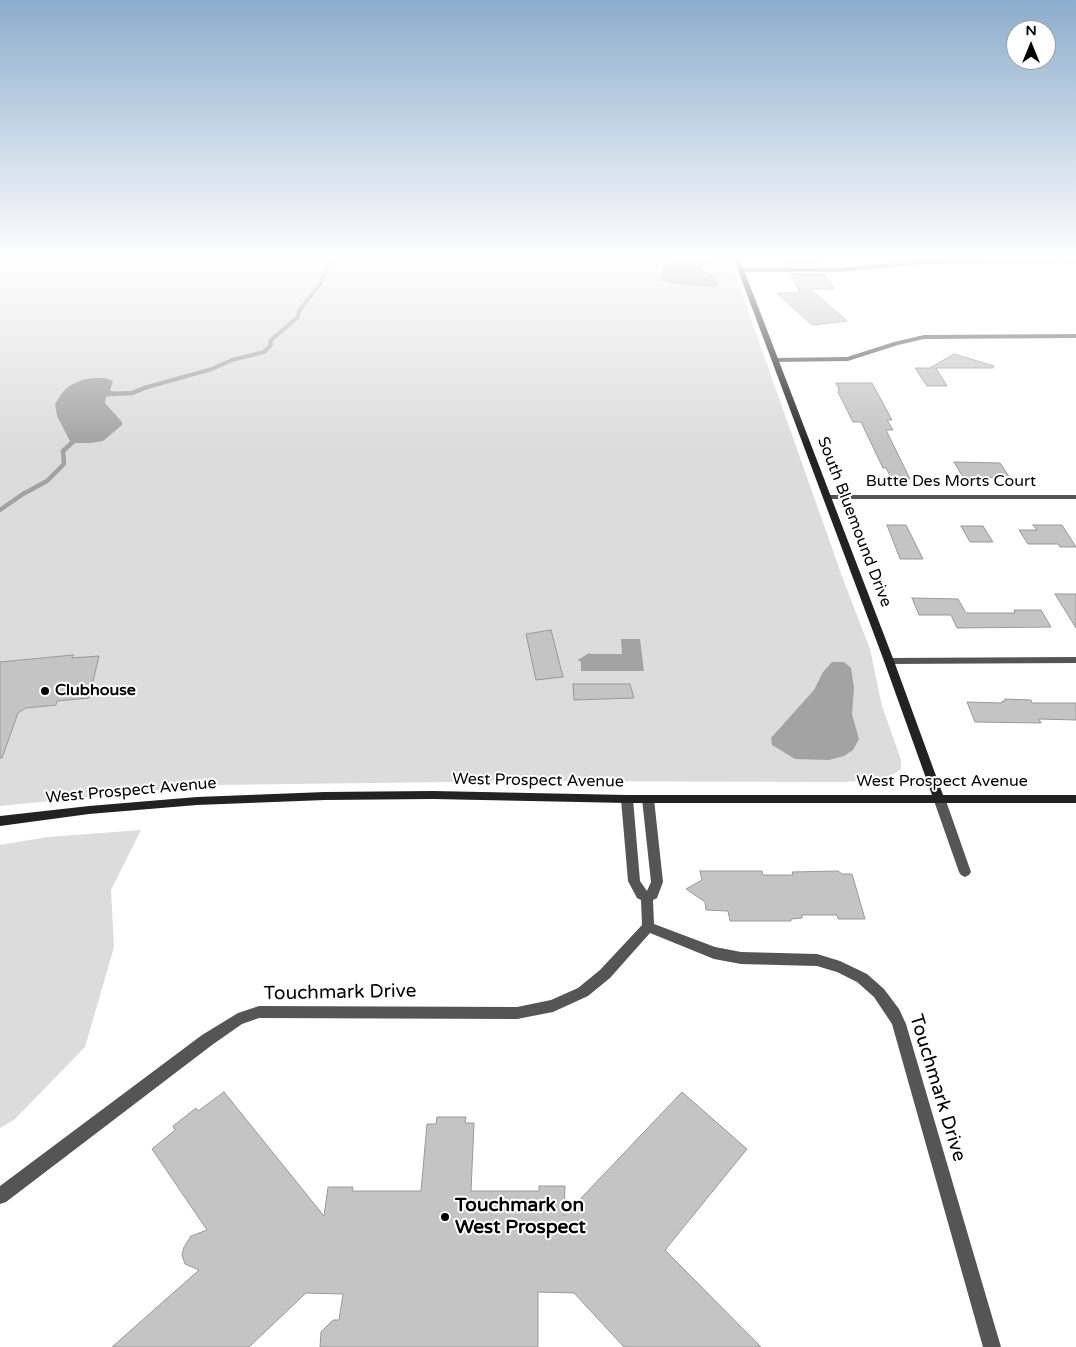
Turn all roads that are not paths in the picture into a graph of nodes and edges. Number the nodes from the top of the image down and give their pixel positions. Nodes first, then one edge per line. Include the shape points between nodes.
1 (760, 320) edge
2 (1076, 336) edge
3 (776, 360) junction
4 (827, 497) junction
5 (1076, 497) edge
6 (889, 660) junction
7 (1076, 660) edge
8 (939, 798) junction
9 (627, 799) junction
10 (648, 799) junction
11 (1076, 799) edge
12 (0, 821) edge
13 (966, 872) dead end
14 (647, 898) junction
15 (648, 927) junction
16 (0, 1196) edge
17 (992, 1347) edge

1 - 3 main road, South Bluemound Drive
2 - 3 street via 924,337 848,359
3 - 4 main road, South Bluemound Drive
4 - 5 street, Butte Des Morts Court
4 - 6 main road, South Bluemound Drive
6 - 7 street
6 - 8 main road, South Bluemound Drive
8 - 10 main road, West Prospect Avenue
8 - 11 main road, West Prospect Avenue
8 - 13 street
9 - 10 main road, West Prospect Avenue
9 - 12 main road, West Prospect Avenue via 433,795 242,798 89,810
9 - 14 street via 634,881
10 - 14 street via 657,882 653,894
14 - 15 street
15 - 16 street, Touchmark Drive via 605,974 583,992 552,1006 517,1012 259,1012 238,1020
15 - 17 street, Touchmark Drive via 714,953 740,958 817,960 862,978 879,993 899,1024

